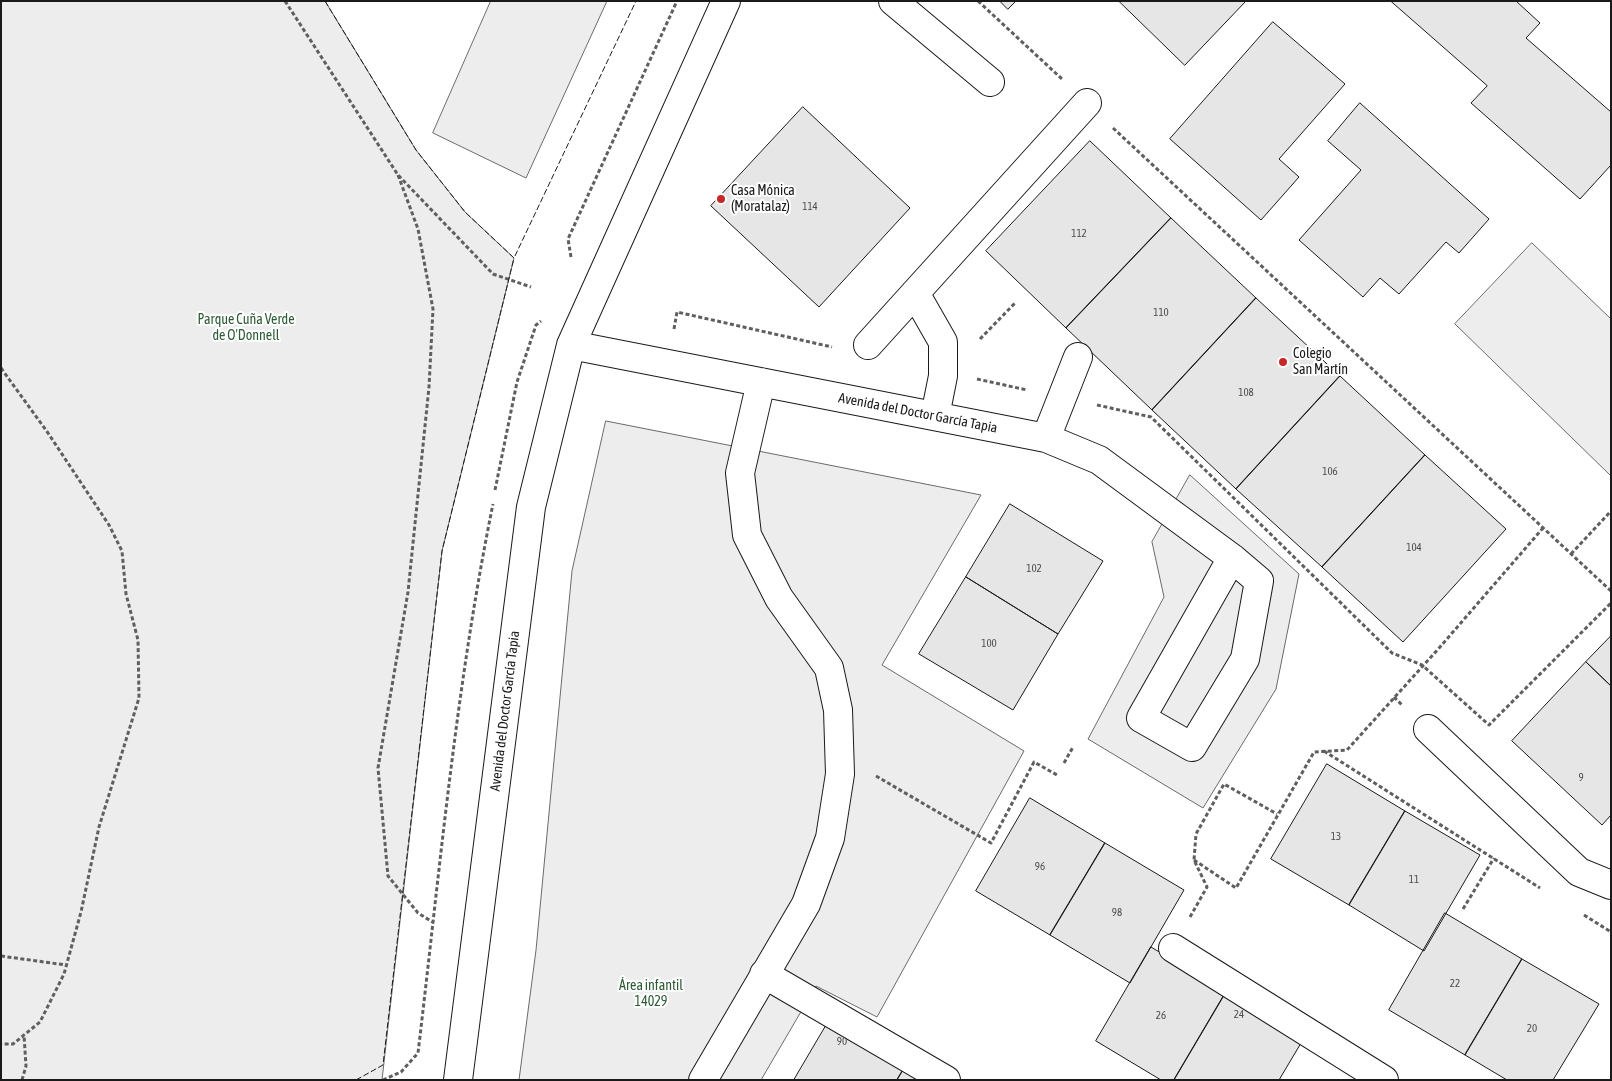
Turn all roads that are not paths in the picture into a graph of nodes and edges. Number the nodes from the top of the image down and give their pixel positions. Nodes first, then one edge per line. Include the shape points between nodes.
1 (726, 1) edge
2 (893, 1) edge
3 (990, 82) dead end
4 (1087, 102) road end
5 (915, 293) junction
6 (572, 345) junction
7 (868, 345) dead end
8 (1078, 357) dead end
9 (761, 382) junction
10 (934, 416) junction
11 (1046, 438) junction
12 (1232, 558) junction
13 (1428, 729) dead end
14 (1611, 885) edge
15 (1173, 948) road end
16 (764, 974) junction
17 (458, 1080) edge
18 (703, 1080) edge
19 (946, 1080) edge
20 (1384, 1080) edge

1 - 6 street, Avenida del Doctor García Tapia
2 - 3 street
4 - 5 street
5 - 7 street
5 - 10 street via 943,342 943,376
6 - 9 street, Avenida del Doctor García Tapia
6 - 17 street, Avenida del Doctor García Tapia via 531,506
8 - 11 street
9 - 10 street, Avenida del Doctor García Tapia
9 - 16 street via 740,473 747,535 779,598 829,668 838,710 840,774 830,838 806,904
10 - 11 street, Avenida del Doctor García Tapia
11 - 12 street, Avenida del Doctor García Tapia via 1099,460
12 - 12 street, Avenida del Doctor García Tapia via 1258,581 1245,659 1192,747 1141,718
13 - 14 street via 1579,872
15 - 20 street
16 - 18 street
16 - 19 street

